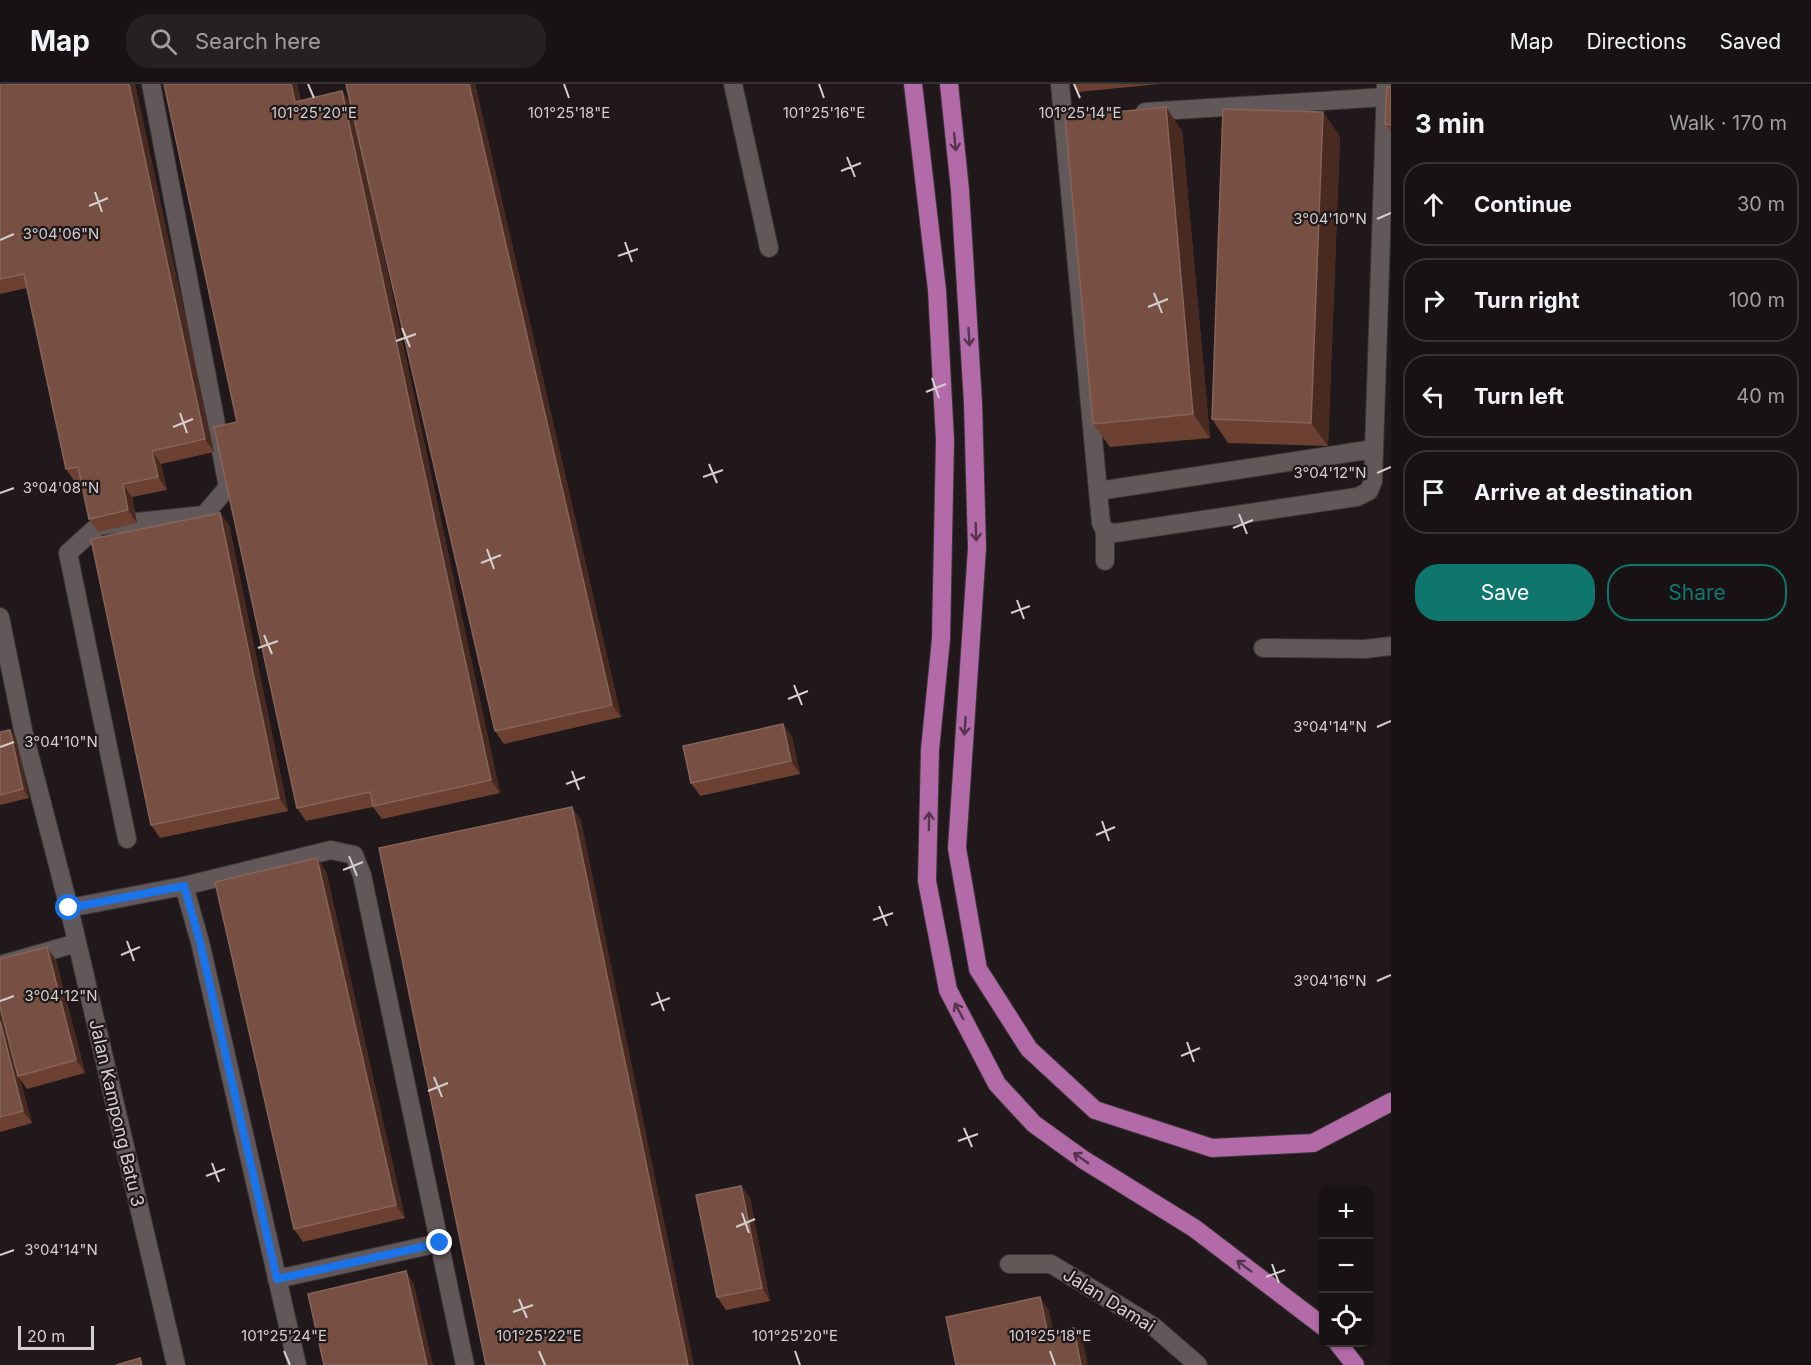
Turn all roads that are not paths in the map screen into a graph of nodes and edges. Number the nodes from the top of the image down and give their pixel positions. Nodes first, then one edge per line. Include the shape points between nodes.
1 (151, 84) edge
2 (733, 84) edge
3 (913, 84) edge
4 (949, 84) edge
5 (1060, 84) edge
6 (1386, 91) edge
7 (1124, 113) edge
8 (769, 248) dead end
9 (1374, 449) junction
10 (1098, 491) junction
11 (1105, 531) junction
12 (1106, 561) dead end
13 (0, 617) edge
14 (1391, 646) edge
15 (1263, 648) dead end
16 (127, 839) dead end
17 (184, 886) junction
18 (69, 908) junction
19 (77, 944) junction
20 (0, 965) edge
21 (1391, 1102) edge
22 (440, 1243) junction
23 (1009, 1264) dead end
24 (277, 1279) junction
25 (1319, 1324) edge
26 (1341, 1347) edge
27 (176, 1365) edge
28 (297, 1365) edge
29 (465, 1365) edge
30 (1198, 1365) edge
31 (1355, 1365) edge

1 - 16 street via 228,486 204,515 98,526 68,553
2 - 8 street
25 -> 3 highway via 1194,1228 1034,1124 997,1084 948,990 927,881 930,750 941,639 945,440 937,290
4 -> 21 highway via 961,202 977,548 957,848 978,969 1029,1049 1095,1110 1212,1148 1312,1143
5 - 10 street via 1070,117
6 - 7 street
6 - 9 street
9 - 10 street
9 - 11 street via 1369,491 1357,497 1115,533
10 - 11 street
11 - 12 street
13 - 18 street, Jalan Kampong Batu 3 via 18,731
14 - 15 street
17 - 18 street
17 - 22 street via 331,850 354,855 362,875
17 - 24 street
18 - 19 street, Jalan Kampong Batu 3
19 - 20 street
19 - 27 street, Jalan Kampong Batu 3
22 - 24 street
22 - 29 street
23 - 30 street, Jalan Damai via 1051,1264 1153,1326
24 - 28 street
26 - 31 highway

